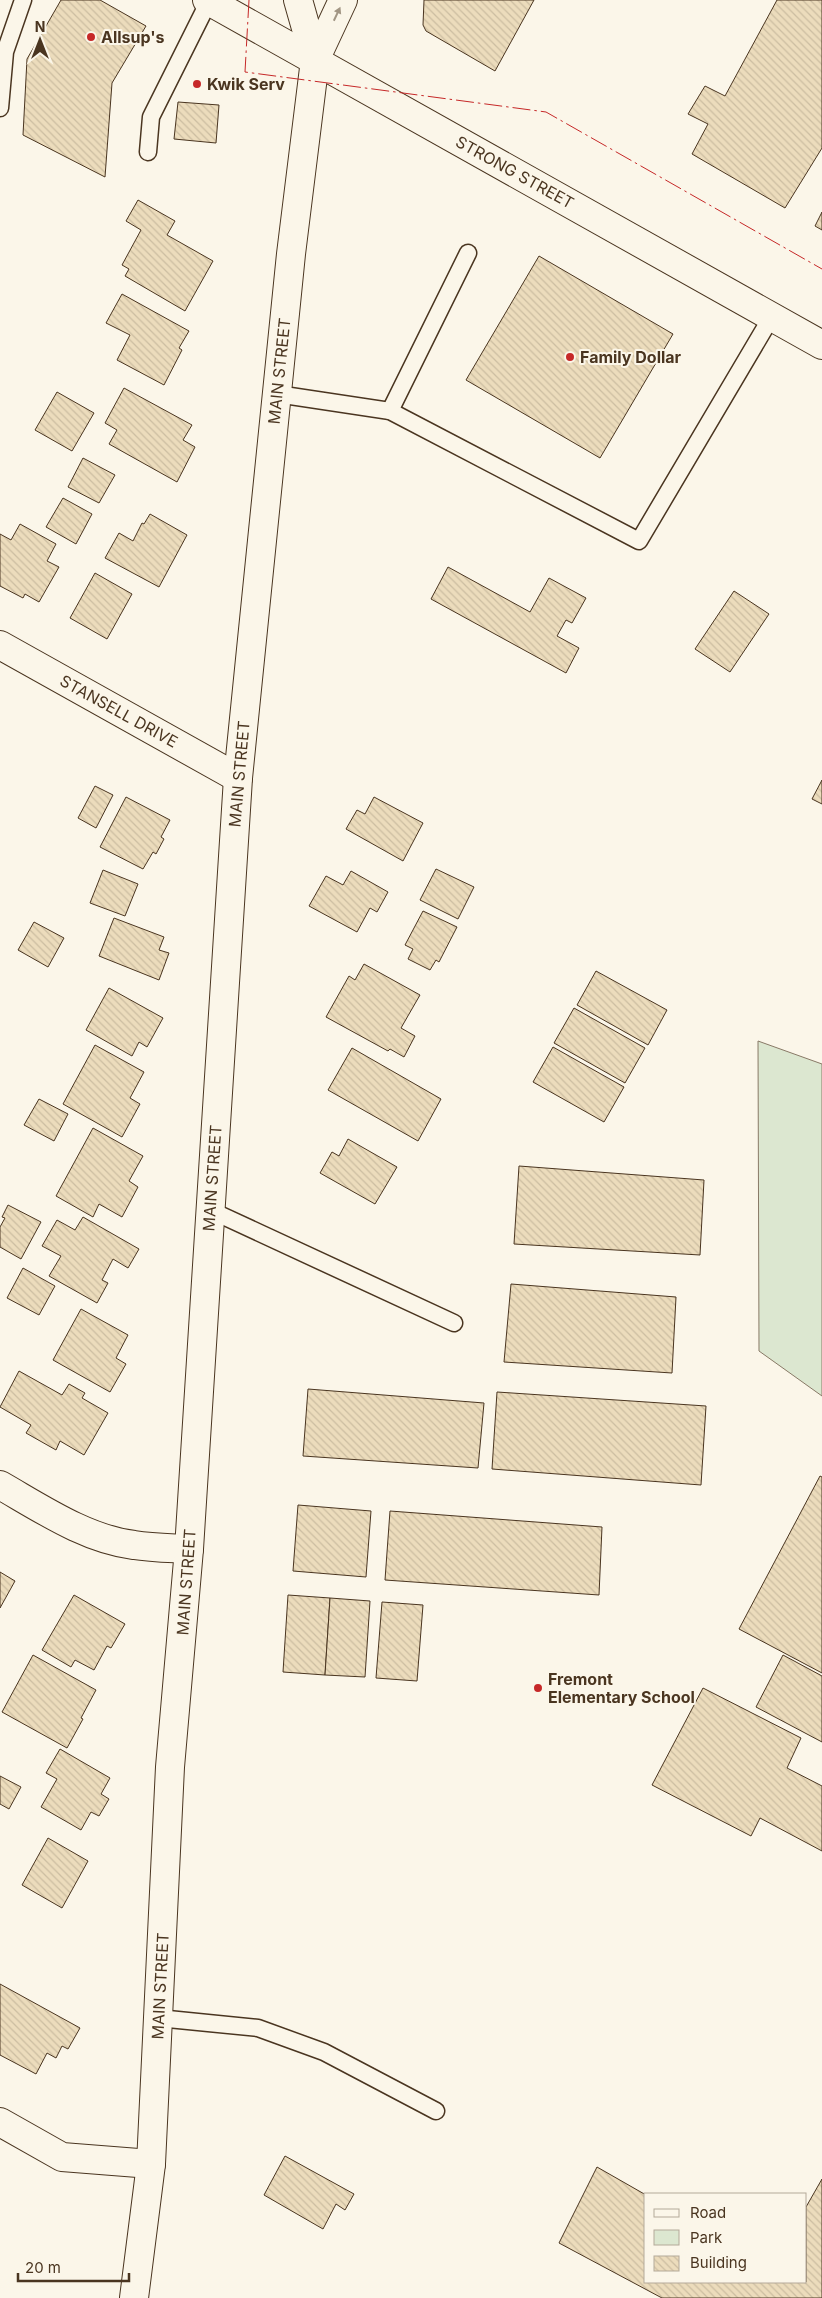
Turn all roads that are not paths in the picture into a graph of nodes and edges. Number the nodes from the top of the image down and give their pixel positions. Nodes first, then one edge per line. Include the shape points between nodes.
1 (23, 0) edge
2 (208, 0) edge
3 (298, 0) edge
4 (343, 0) edge
5 (315, 60) junction
6 (0, 108) edge
7 (148, 152) dead end
8 (468, 253) dead end
9 (772, 316) junction
10 (822, 345) edge
11 (277, 394) junction
12 (390, 411) junction
13 (0, 645) edge
14 (238, 778) junction
15 (210, 1210) junction
16 (454, 1323) dead end
17 (0, 1485) edge
18 (189, 1549) junction
19 (158, 2018) junction
20 (436, 2111) dead end
21 (0, 2122) edge
22 (151, 2164) junction
23 (134, 2298) edge

1 - 6 lane via 5,52
2 - 5 main road, STRONG STREET
2 - 7 lane via 151,116
3 - 5 main road, MAIN STREET
5 -> 4 main road, MAIN STREET
5 - 9 main road, STRONG STREET
5 - 11 main road, MAIN STREET
8 - 12 lane
9 - 10 main road, STRONG STREET
9 - 12 lane via 640,541
11 - 12 lane
11 - 14 main road, MAIN STREET
13 - 14 main road, STANSELL DRIVE
14 - 15 main road, MAIN STREET
15 - 16 lane
15 - 18 main road, MAIN STREET
17 - 18 main road via 63,1521 101,1536 133,1545
18 - 19 main road, MAIN STREET via 170,1767
19 - 20 lane via 258,2028 324,2052
19 - 22 main road, MAIN STREET
21 - 22 main road via 62,2157
22 - 23 main road, MAIN STREET

